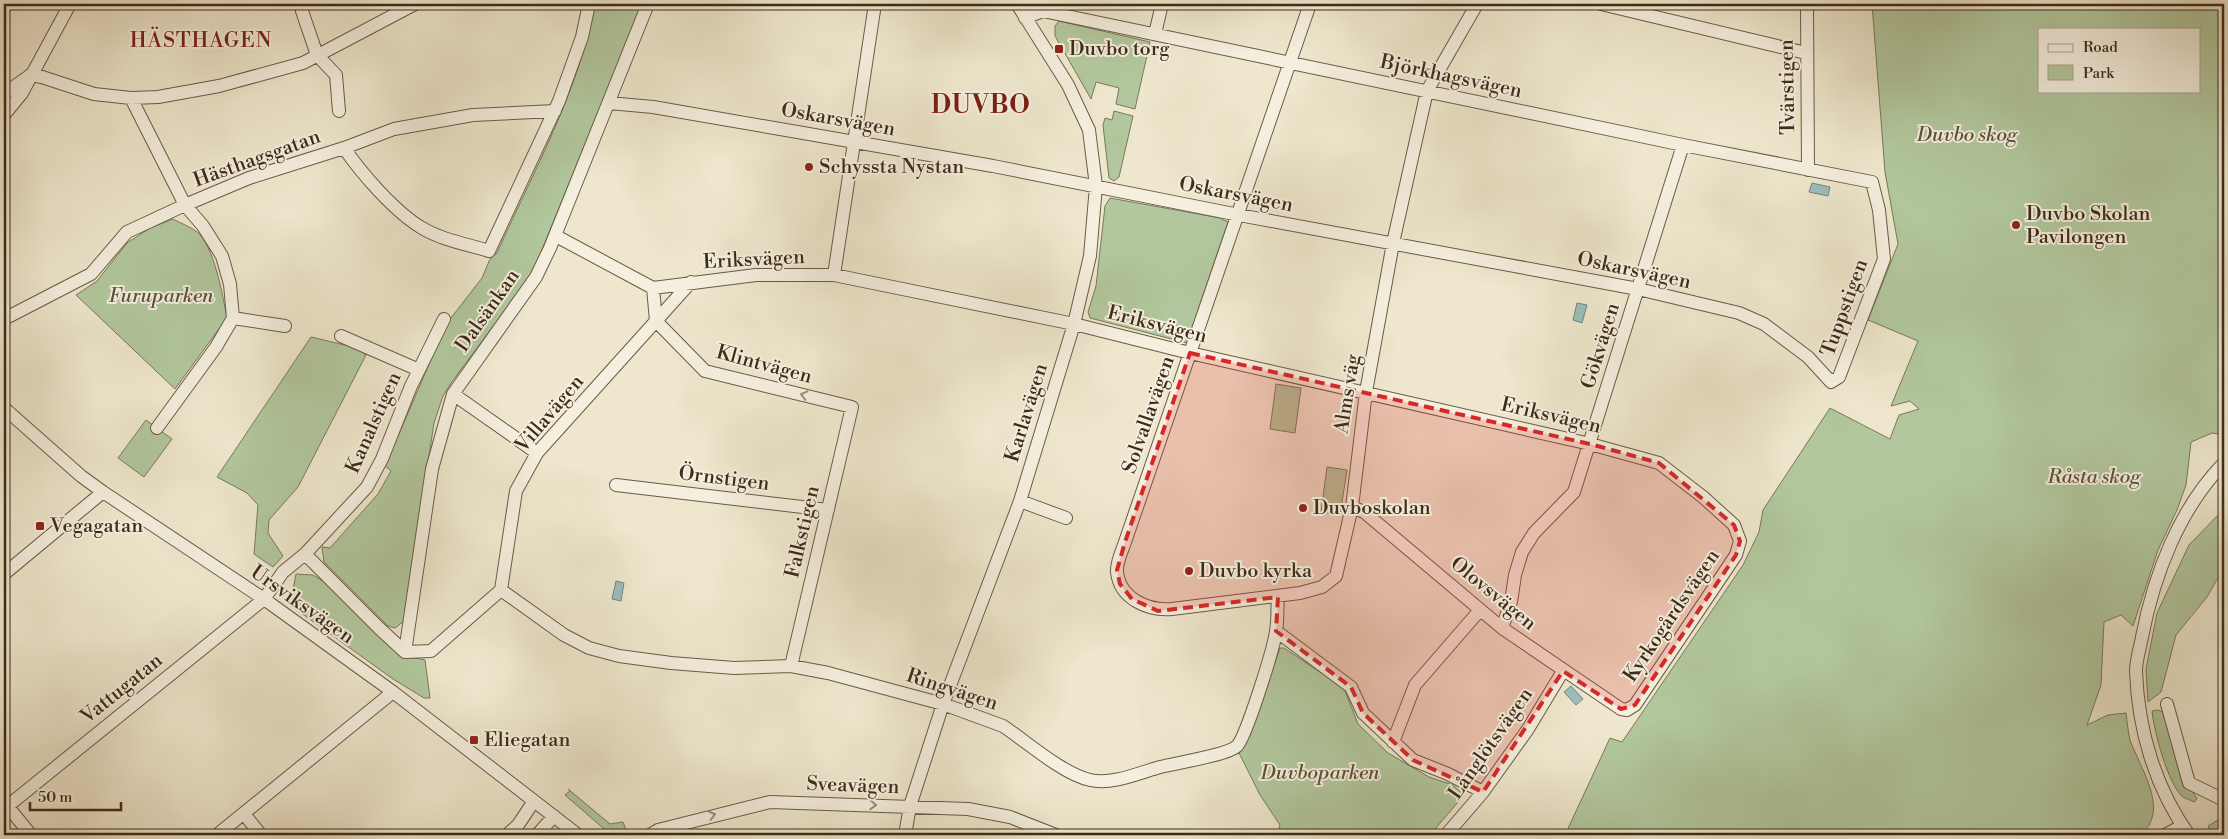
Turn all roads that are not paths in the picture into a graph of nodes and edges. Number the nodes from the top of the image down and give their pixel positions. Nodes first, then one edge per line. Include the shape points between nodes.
1 (70, 4) edge
2 (301, 4) edge
3 (415, 4) edge
4 (589, 4) edge
5 (648, 4) edge
6 (875, 4) edge
7 (1018, 4) edge
8 (1162, 4) edge
9 (1310, 4) edge
10 (1476, 4) edge
11 (1601, 4) edge
12 (1806, 4) edge
13 (1025, 18) junction
14 (1155, 34) junction
15 (1806, 54) junction
16 (317, 55) junction
17 (1291, 63) junction
18 (30, 75) junction
19 (1426, 92) junction
20 (4, 94) edge
21 (131, 98) junction
22 (610, 103) junction
23 (339, 111) dead end
24 (555, 112) junction
25 (4, 115) edge
26 (854, 142) junction
27 (1683, 145) junction
28 (344, 148) junction
29 (1808, 170) junction
30 (1872, 182) joint
31 (1096, 186) junction
32 (185, 205) junction
33 (1239, 215) junction
34 (556, 236) junction
35 (1393, 243) junction
36 (834, 275) junction
37 (691, 282) junction
38 (653, 288) junction
39 (1638, 289) junction
40 (233, 318) junction
41 (4, 319) edge
42 (444, 319) dead end
43 (656, 321) junction
44 (1074, 324) junction
45 (285, 326) dead end
46 (341, 336) dead end
47 (1190, 353) junction
48 (419, 370) junction
49 (1831, 382) joint
50 (1366, 392) junction
51 (454, 394) junction
52 (852, 407) joint
53 (4, 408) edge
54 (157, 428) dead end
55 (1590, 444) junction
56 (537, 452) junction
57 (2224, 463) edge
58 (616, 485) dead end
59 (103, 492) junction
60 (1020, 501) junction
61 (1352, 507) junction
62 (828, 510) junction
63 (1066, 518) dead end
64 (1734, 525) joint
65 (305, 554) junction
66 (4, 574) edge
67 (1120, 584) joint
68 (501, 590) junction
69 (1278, 597) junction
70 (264, 599) junction
71 (1480, 610) junction
72 (1502, 628) junction
73 (1276, 631) junction
74 (405, 652) junction
75 (791, 666) junction
76 (1563, 671) junction
77 (393, 692) junction
78 (943, 704) junction
79 (2167, 704) dead end
80 (1614, 705) joint
81 (1393, 742) junction
82 (1482, 792) junction
83 (2224, 800) edge
84 (534, 801) junction
85 (5, 806) edge
86 (910, 806) junction
87 (244, 814) junction
88 (554, 816) junction
89 (2186, 830) edge
90 (31, 835) edge
91 (217, 835) edge
92 (261, 835) edge
93 (507, 835) edge
94 (537, 835) edge
95 (578, 835) edge
96 (650, 835) edge
97 (905, 835) edge
98 (1056, 835) edge
99 (1446, 835) edge
100 (2166, 835) edge

1 - 18 street
2 - 16 street
3 - 16 street
4 - 24 street via 582,37
5 - 22 street, Dalsänkan
6 - 26 street
7 - 13 street, Karlavägen
8 - 14 street
9 - 17 street, Solvallavägen
10 - 19 street, Alms väg
11 - 15 street
12 - 15 street, Tvärstigen
13 - 14 street, Björkhagsvägen via 1043,11
13 - 31 street, Karlavägen via 1068,85 1089,130
14 - 17 street, Björkhagsvägen
15 - 29 street, Tvärstigen
16 - 21 street via 303,63 219,86 158,97
16 - 23 street via 336,75
17 - 19 street, Björkhagsvägen
17 - 33 street, Solvallavägen
18 - 20 street
18 - 21 street via 94,94
18 - 25 street via 22,94
19 - 27 street, Björkhagsvägen
19 - 35 street, Alms väg
21 - 32 street
22 - 26 street, Oskarsvägen via 653,107
22 - 34 street, Dalsänkan
24 - 28 street, Hästhagsgatan via 473,115 394,129
24 - 28 street via 489,251 422,228 360,172
26 - 31 street, Oskarsvägen
26 - 36 street
27 - 29 street, Björkhagsvägen
27 - 39 street, Gökvägen
28 - 32 street, Hästhagsgatan via 249,178
29 - 30 street, Björkhagsvägen
30 - 49 street, Tuppstigen via 1879,210 1884,259 1839,377
31 - 33 street, Oskarsvägen
31 - 44 street, Karlavägen via 1090,256
32 - 40 street via 222,256 230,284
32 - 41 street, Hästhagsgatan via 127,232 91,274
33 - 35 street, Oskarsvägen
33 - 47 street, Solvallavägen
34 - 38 street
34 - 51 street, Dalsänkan via 536,277
35 - 39 street, Oskarsvägen
35 - 50 street, Alms väg
36 - 37 street, Eriksvägen via 756,275
36 - 44 street, Eriksvägen
37 - 38 street, Eriksvägen
37 - 43 street, Villavägen
38 - 43 street
39 - 49 street, Oskarsvägen via 1739,313 1764,324 1808,357
39 - 55 street, Gökvägen
40 - 45 street
40 - 54 street
42 - 48 street, Kanalstigen
52 -> 43 street, Klintvägen via 705,372
43 - 56 street, Villavägen
44 - 47 street, Eriksvägen
44 - 60 street, Karlavägen
46 - 48 street
47 - 50 street, Eriksvägen
47 - 67 street, Solvallavägen via 1125,542 1117,570
48 - 65 street, Kanalstigen via 367,487
50 - 55 street, Eriksvägen
50 - 61 street, Alms väg
51 - 56 street
51 - 74 street, Dalsänkan via 432,469
52 - 62 street, Falkstigen
53 - 59 street, Ursviksvägen
55 - 64 street, Eriksvägen via 1659,463
55 - 72 street, Gökvägen via 1574,492 1534,533 1522,552
56 - 68 street, Villavägen via 516,491
57 - 89 street via 2193,504 2168,549 2148,604 2136,669 2143,734 2155,773
58 - 62 street, Örnstigen
59 - 66 street
59 - 70 street, Ursviksvägen
60 - 63 street
60 - 78 street, Karlavägen
61 - 69 street, Alms väg via 1336,576 1322,587
61 - 71 street, Olovsvägen via 1364,512
62 - 75 street, Falkstigen
64 - 80 street, Kyrkogårdsvägen via 1740,541 1736,555 1635,705 1621,710
65 - 70 street, Kanalstigen via 283,572
65 - 74 street
67 - 69 street, Alms väg via 1132,599 1158,610
68 - 74 street via 431,651
68 - 75 street, Ringvägen via 564,635 589,648 619,656 734,668
69 - 73 street, Ringvägen
70 - 77 street, Ursviksvägen
70 - 85 street, Vattugatan
71 - 72 street, Olovsvägen
71 - 81 street via 1415,685
72 - 76 street, Olovsvägen
73 - 78 street, Ringvägen via 1248,723 1238,745 1226,752 1113,780 1097,781 1076,775 1003,726
73 - 81 street via 1351,687 1363,714
75 - 78 street, Ringvägen
76 - 80 street, Olovsvägen
76 - 82 street, Långlötsvägen via 1528,729
77 - 84 street, Ursviksvägen
77 - 87 street
78 - 86 street, Karlavägen
79 - 83 street via 2189,783
81 - 82 street via 1413,760
82 - 99 street, Långlötsvägen
84 - 88 street, Ursviksvägen
84 - 93 street via 518,826
85 - 90 street
96 -> 86 street, Sveavägen via 667,827 770,802
86 - 97 street, Karlavägen
86 - 98 street, Sveavägen via 996,813
87 - 91 street
87 - 92 street
88 - 94 street
88 - 95 street, Ursviksvägen
89 - 100 street

